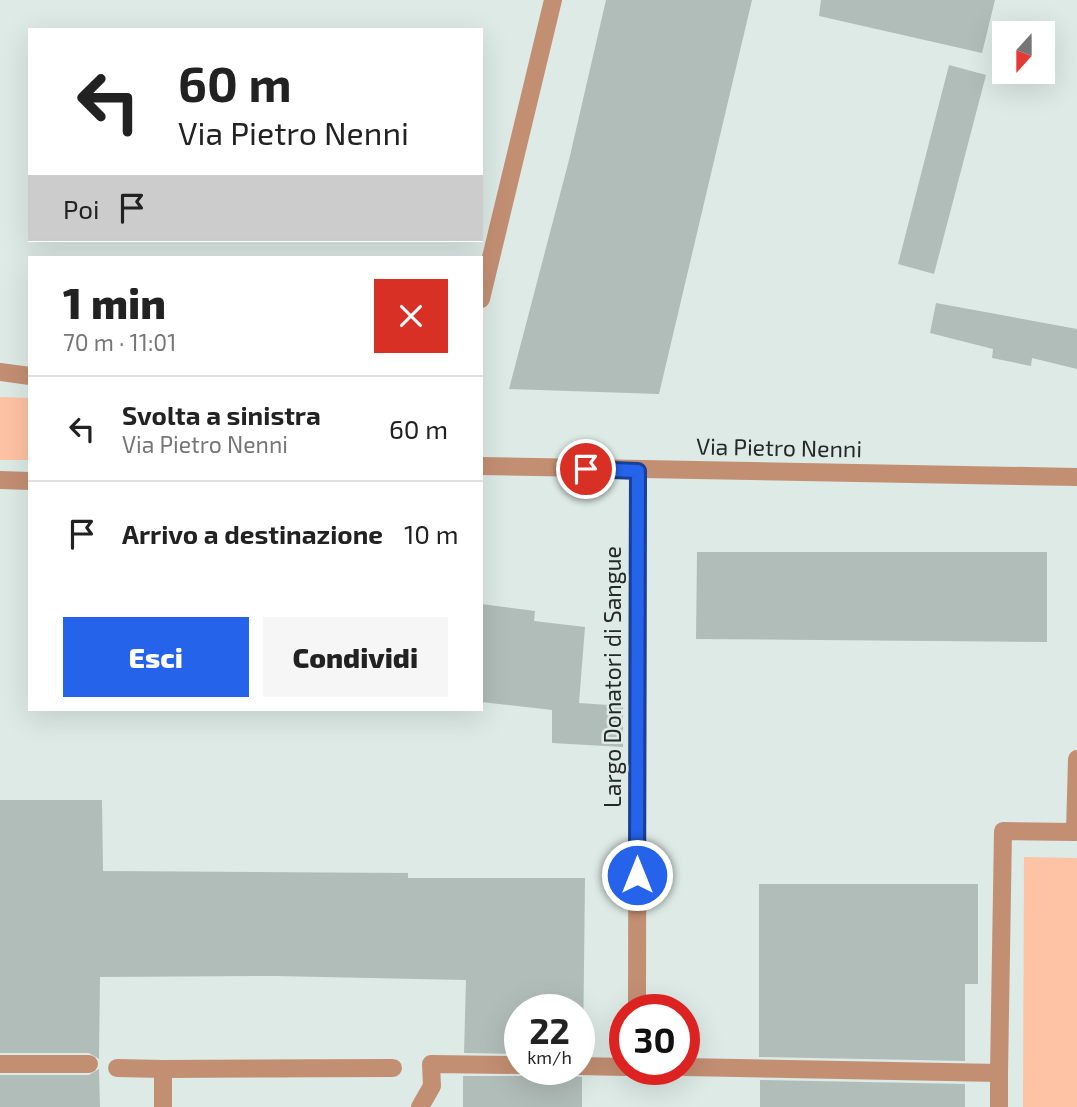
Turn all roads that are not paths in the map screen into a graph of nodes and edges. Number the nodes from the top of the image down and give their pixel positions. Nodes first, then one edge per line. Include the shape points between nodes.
1 (553, 0) edge
2 (483, 291) edge
3 (0, 372) edge
4 (28, 376) edge
5 (483, 466) edge
6 (638, 471) junction
7 (1077, 477) edge
8 (0, 480) edge
9 (28, 481) edge
10 (1077, 759) edge
11 (637, 994) edge
12 (0, 1064) edge
13 (89, 1064) dead end
14 (504, 1065) edge
15 (117, 1068) dead end
16 (393, 1068) dead end
17 (700, 1068) edge
18 (163, 1069) junction
19 (999, 1073) junction
20 (163, 1107) edge
21 (420, 1107) edge
22 (999, 1107) edge

1 - 2 street
3 - 4 street
5 - 6 street, Via Pietro Nenni
6 - 7 street, Via Pietro Nenni
6 - 11 street, Largo Donatori di Sangue
8 - 9 street
10 - 19 street via 1075,832 1003,831
12 - 13 street
14 - 21 street via 431,1064 432,1086
15 - 18 street
16 - 18 street
17 - 19 street
18 - 20 street
19 - 22 street

